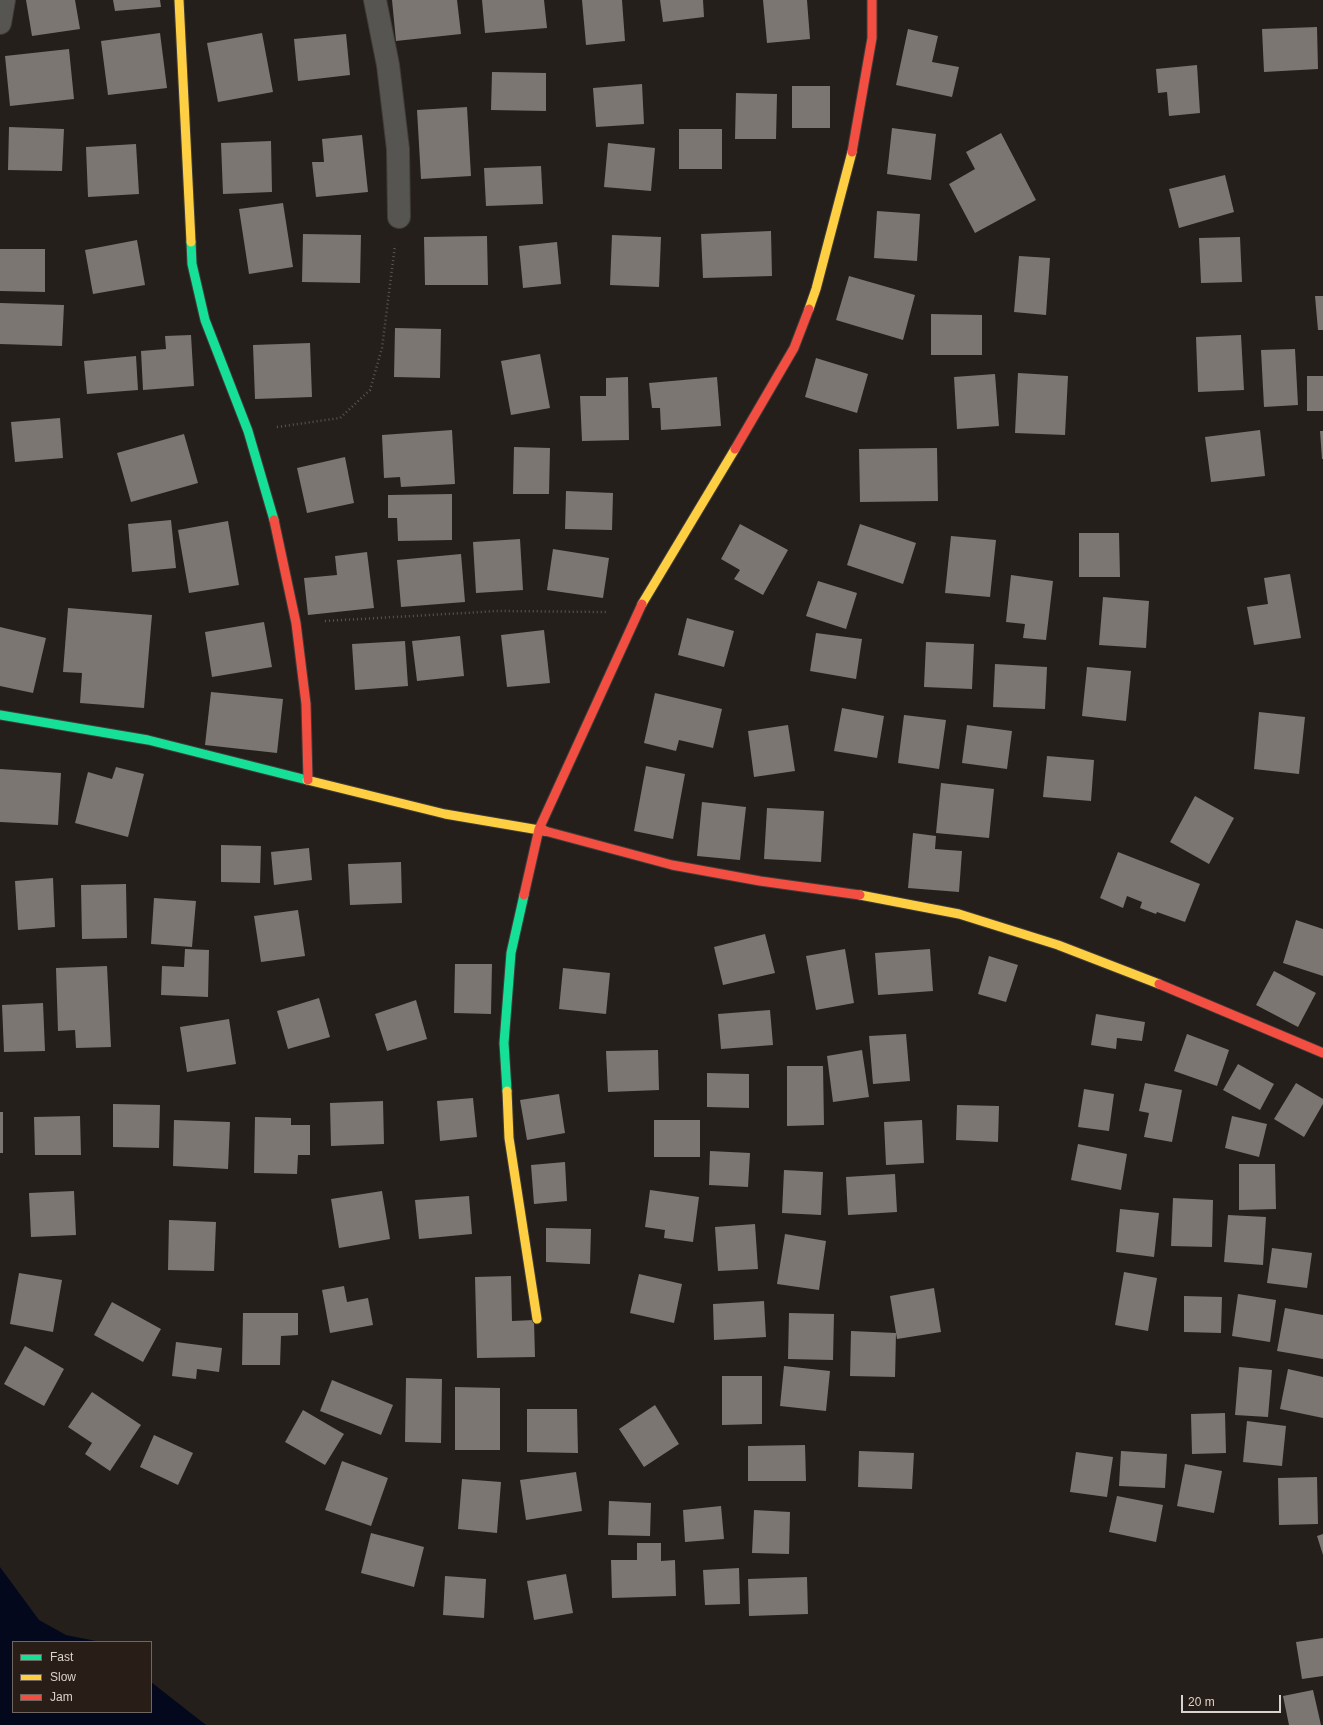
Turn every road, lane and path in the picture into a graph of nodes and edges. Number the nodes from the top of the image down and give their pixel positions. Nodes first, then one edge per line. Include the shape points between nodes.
1 (4, 0) edge
2 (179, 0) edge
3 (375, 0) edge
4 (872, 0) edge
5 (0, 23) edge
6 (399, 217) joint
7 (248, 431) junction
8 (637, 612) junction
9 (296, 623) junction
10 (0, 715) edge
11 (308, 780) junction
12 (538, 829) junction
13 (1323, 1053) edge
14 (537, 1319) dead end

1 - 5 street
2 - 7 street via 192,264 205,320
3 - 6 street via 388,64 398,149
4 - 8 street via 872,38 853,148 816,289 794,348
6 - 7 path via 382,348 370,390 340,418
7 - 9 street via 276,528
8 - 9 path via 499,611
8 - 12 street
9 - 11 street via 306,704
10 - 11 street via 148,740
11 - 12 street via 445,814
12 - 13 street via 672,865 760,882 872,897 959,914 1058,945 1199,1000
12 - 14 street via 511,953 504,1043 509,1138

